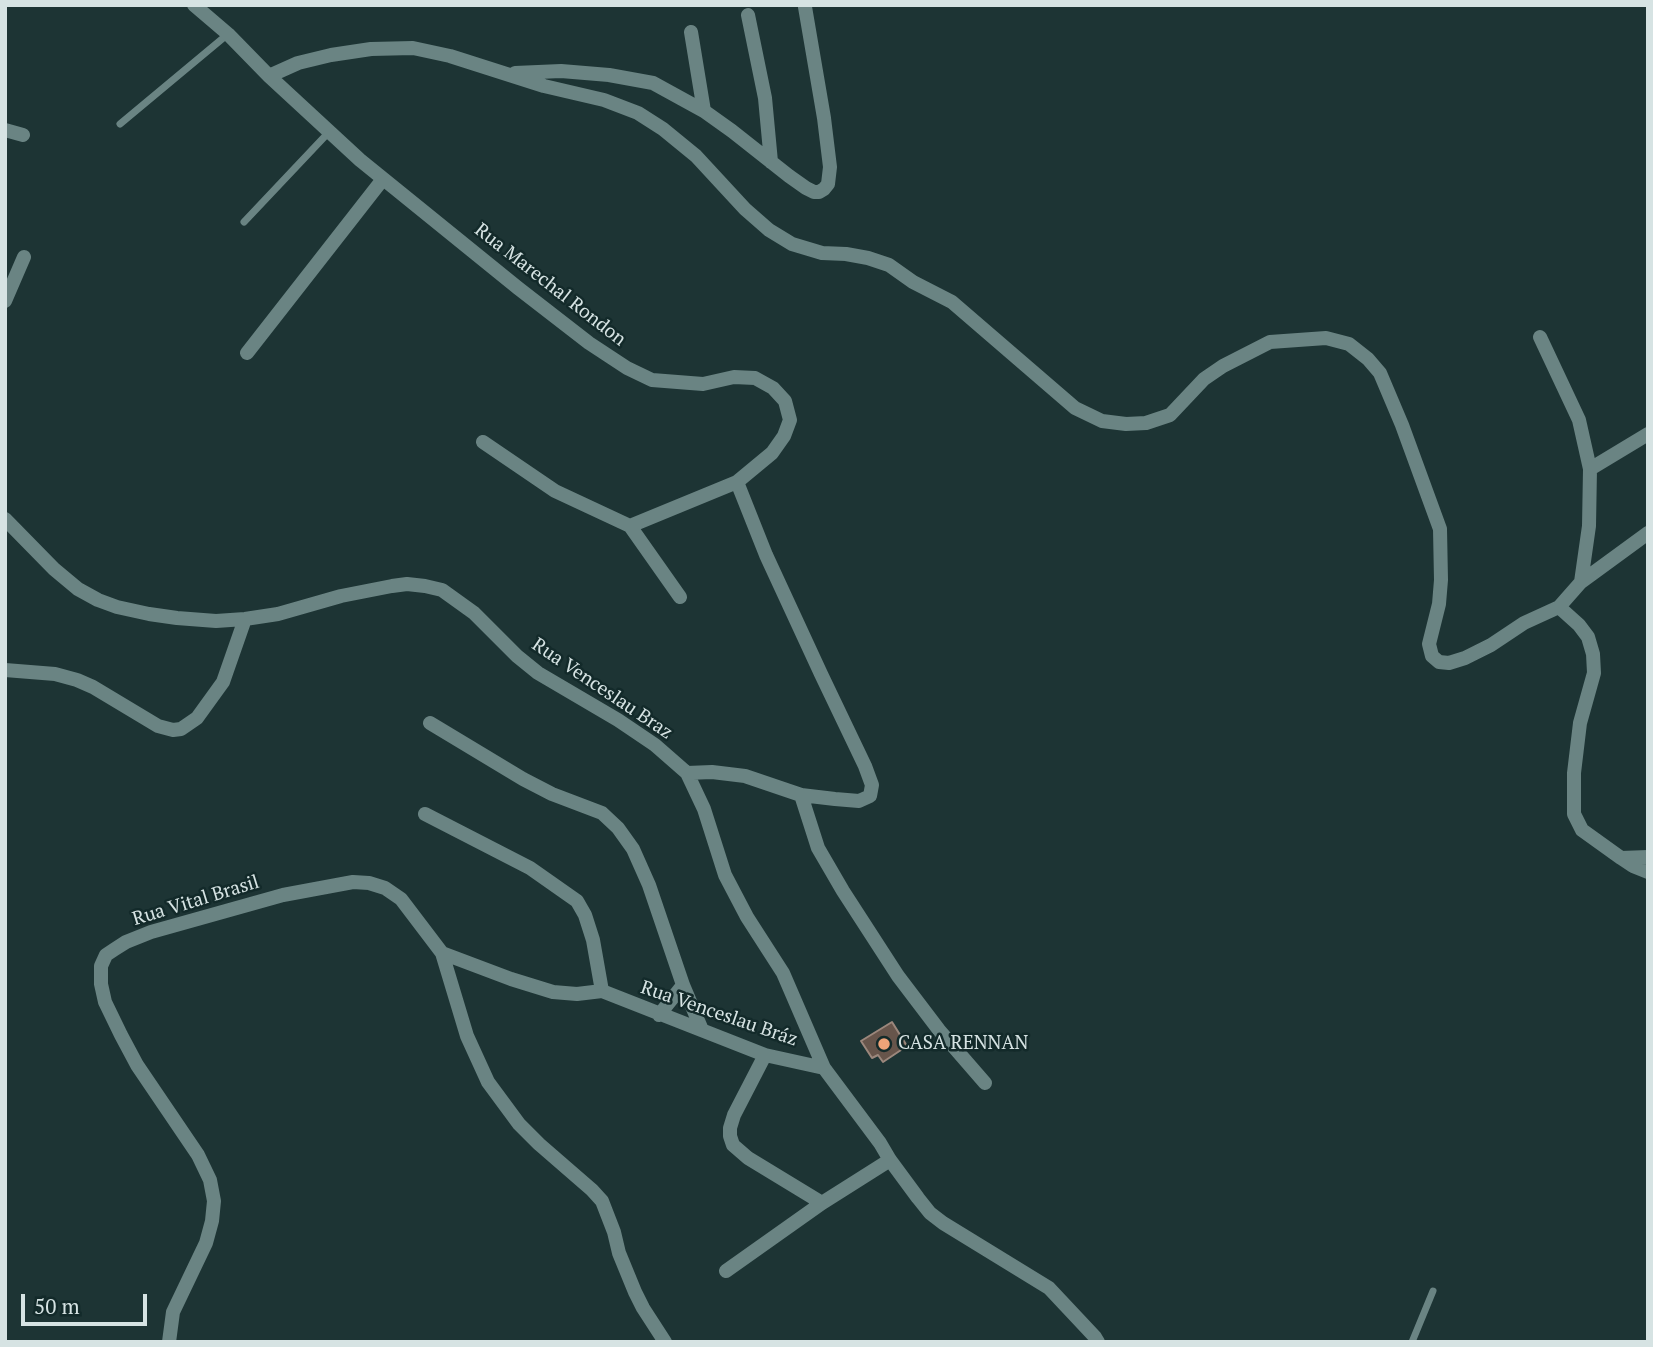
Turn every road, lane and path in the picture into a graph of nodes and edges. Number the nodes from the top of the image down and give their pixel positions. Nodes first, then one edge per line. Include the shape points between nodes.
1 (194, 5) edge
2 (805, 7) dead end
3 (748, 15) dead end
4 (691, 32) dead end
5 (228, 34) junction
6 (503, 73) junction
7 (269, 76) junction
8 (704, 111) junction
9 (120, 124) dead end
10 (5, 130) edge
11 (330, 132) junction
12 (23, 135) dead end
13 (771, 162) junction
14 (383, 179) junction
15 (244, 222) dead end
16 (24, 257) dead end
17 (5, 301) edge
18 (1540, 337) dead end
19 (247, 353) dead end
20 (1648, 434) edge
21 (483, 442) dead end
22 (1590, 469) junction
23 (737, 482) junction
24 (5, 519) edge
25 (630, 526) junction
26 (1648, 533) edge
27 (1581, 582) junction
28 (680, 597) dead end
29 (1559, 607) junction
30 (246, 619) junction
31 (5, 670) edge
32 (430, 723) dead end
33 (687, 773) junction
34 (801, 794) junction
35 (425, 814) dead end
36 (1648, 857) edge
37 (1621, 858) junction
38 (1648, 872) edge
39 (442, 953) junction
40 (683, 985) junction
41 (602, 991) junction
42 (659, 1015) junction
43 (702, 1030) junction
44 (765, 1055) junction
45 (824, 1068) junction
46 (985, 1083) dead end
47 (890, 1160) junction
48 (822, 1203) junction
49 (726, 1271) dead end
50 (1433, 1291) dead end
51 (1100, 1340) edge
52 (169, 1342) edge
53 (665, 1342) edge
54 (1412, 1342) edge

1 - 5 street, Rua Marechal Rondon
2 - 13 street via 828,149 828,184 814,192
3 - 13 street via 765,98
4 - 8 street
5 - 7 street, Rua Marechal Rondon
5 - 9 lane
6 - 7 street via 413,48 331,55
6 - 8 street via 561,71 653,83
6 - 29 street via 638,113 696,156 769,230 821,253 889,265 951,302 1075,408 1102,421 1146,423 1170,415 1204,379 1270,342 1326,338 1349,344 1380,373 1440,529 1441,580 1429,644 1432,656 1450,663 1465,658
7 - 11 street, Rua Marechal Rondon
8 - 13 street
10 - 12 street
11 - 14 street, Rua Marechal Rondon
11 - 15 lane
14 - 19 street
14 - 23 street, Rua Marechal Rondon via 528,296 627,368 652,380 703,384 755,378 773,388 785,401 790,419 784,436 772,453
16 - 17 street
18 - 22 street via 1579,420
20 - 22 street
21 - 25 street via 555,491
22 - 27 street via 1589,526
23 - 25 street, Rua Marechal Rondon
23 - 34 street via 872,785 870,796 859,800
24 - 30 street, Rua Venceslau Braz via 54,569 98,600 177,618
25 - 28 street
26 - 27 street
27 - 29 street
29 - 37 street via 1588,637 1593,654 1594,673 1580,723 1574,773 1574,814 1582,830
30 - 31 street via 223,682 197,718 181,729 158,726 77,680
30 - 33 street, Rua Venceslau Braz via 392,586 442,590 474,613 538,673 656,745
32 - 40 street via 523,779 602,813 618,828 649,885
33 - 34 street via 745,776
33 - 45 street, Rua Venceslau Braz via 725,875 783,974
34 - 46 street via 818,848 843,891 898,976
35 - 41 street via 530,867 577,901 593,940
36 - 37 street
37 - 38 street
39 - 41 street via 553,992
39 - 52 street, Rua Vital Brasil via 401,899 385,888 352,882 283,895 183,923 126,942 106,955 101,966 105,1002 137,1065 198,1156 214,1201 206,1243 173,1312
39 - 53 street, Rua Vital Brasil via 467,1036 488,1082 519,1124 602,1201 635,1292
40 - 42 street
40 - 43 street
41 - 42 street, Rua Venceslau Bráz
42 - 43 street, Rua Venceslau Bráz
43 - 44 street, Rua Venceslau Bráz
44 - 45 street, Rua Venceslau Bráz
44 - 48 street via 733,1115 733,1145
45 - 47 street, Rua Venceslau Braz
47 - 48 street
47 - 51 street, Rua Venceslau Braz via 930,1213 1049,1288
48 - 49 street
50 - 54 lane

